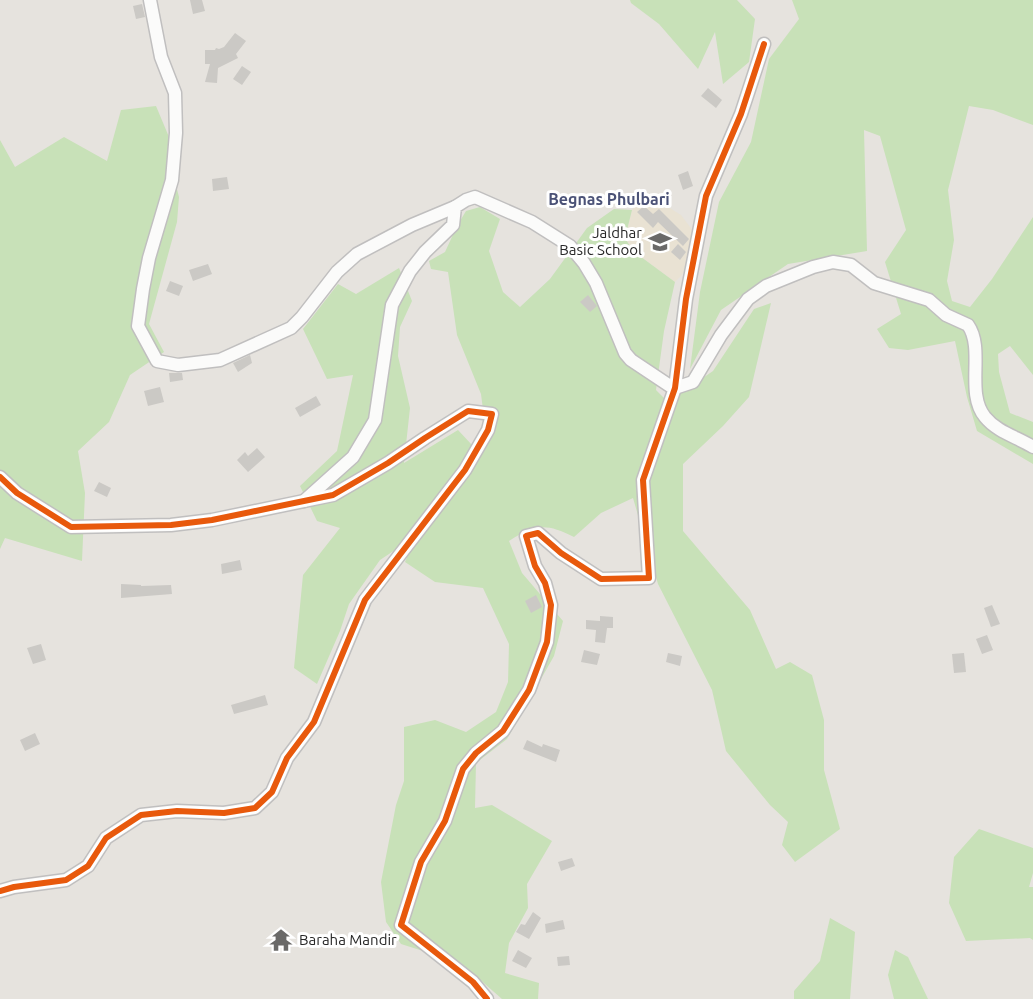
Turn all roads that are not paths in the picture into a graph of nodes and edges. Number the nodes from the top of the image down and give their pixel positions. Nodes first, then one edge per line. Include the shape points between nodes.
1 (150, 0) edge
2 (764, 44) dead end
3 (455, 207) junction
4 (675, 388) junction
5 (1033, 447) edge
6 (0, 477) edge
7 (303, 501) junction
8 (0, 891) edge
9 (487, 999) edge

1 - 3 street via 161,57 174,93 176,133 172,180 149,258 138,327 157,361 178,365 220,360 291,328 357,254
2 - 4 street via 741,114 706,196 686,299
3 - 4 street via 475,197 481,199 532,222 570,246 596,284 625,353 639,367
3 - 7 street via 453,225 410,271 392,305 375,420 353,457
4 - 5 street via 693,382 748,299 766,286 813,267 844,262 874,283 929,300 946,315 968,325 973,336 979,408 996,427
4 - 9 street via 643,480 649,578 601,579 538,533 526,537 551,605 547,642 529,690 503,731 463,769 445,821 421,862 401,925 473,982
6 - 7 street via 71,527 171,525
7 - 8 street via 333,495 468,411 492,414 488,430 465,470 364,600 314,722 287,758 272,792 255,808 224,813 177,811 141,815 106,838 88,866 66,880

